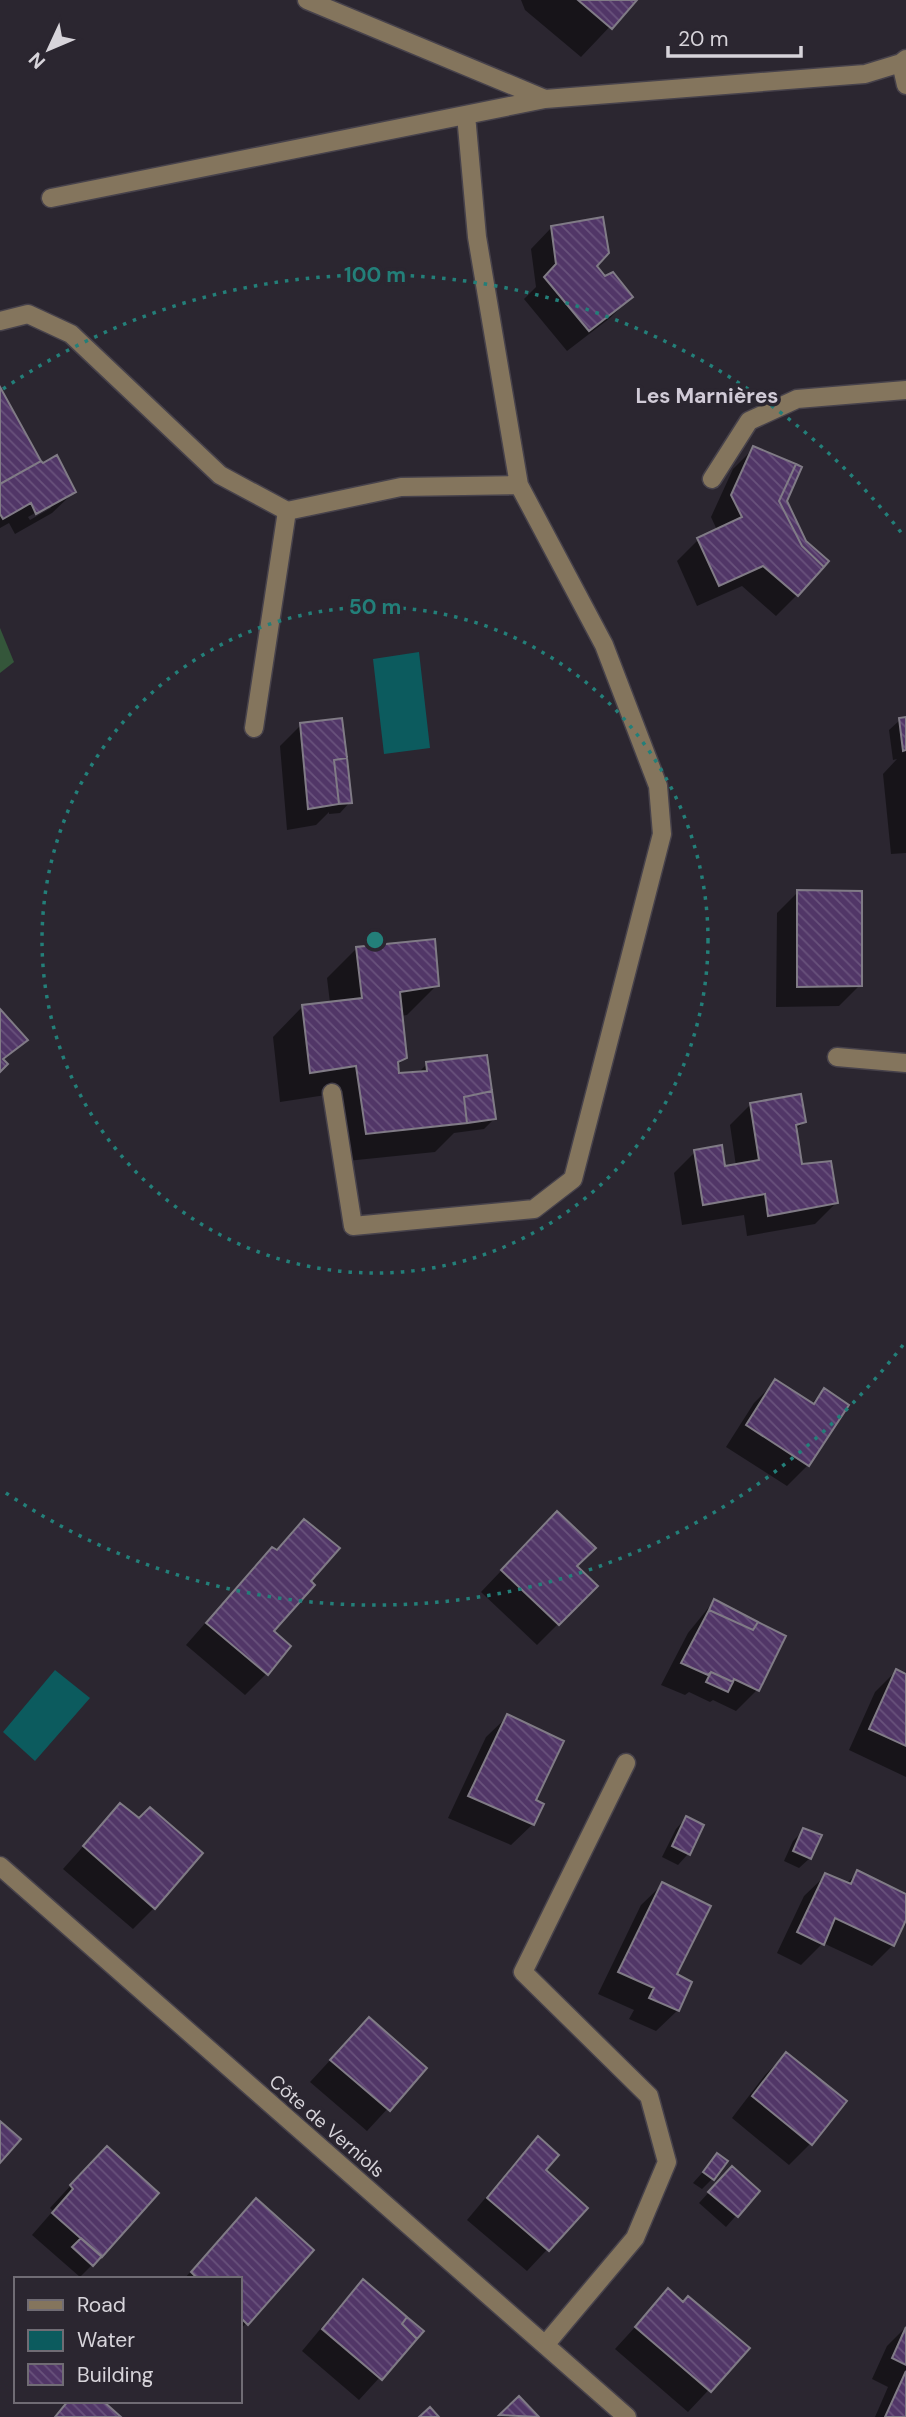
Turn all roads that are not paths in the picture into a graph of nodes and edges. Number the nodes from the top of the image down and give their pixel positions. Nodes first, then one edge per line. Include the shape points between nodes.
1 (307, 0) edge
2 (903, 61) edge
3 (906, 85) edge
4 (545, 99) junction
5 (466, 115) junction
6 (51, 198) dead end
7 (0, 321) edge
8 (906, 390) edge
9 (712, 479) dead end
10 (519, 485) junction
11 (287, 511) junction
12 (254, 728) dead end
13 (837, 1057) dead end
14 (906, 1063) edge
15 (332, 1093) dead end
16 (626, 1763) dead end
17 (0, 1866) edge
18 (545, 2345) junction
19 (627, 2417) edge

1 - 4 street
2 - 3 street
2 - 4 street via 865,74
4 - 5 street
5 - 6 street
5 - 10 street via 477,237
7 - 11 street via 28,314 71,334 220,475
8 - 9 street via 797,398 749,421
10 - 11 street via 401,487
10 - 15 street via 604,645 658,786 662,834 573,1179 534,1209 353,1226
11 - 12 street
13 - 14 street
16 - 18 street via 523,1972 649,2096 667,2162 635,2238
17 - 18 street, Côte de Verniols
18 - 19 street, Côte de Verniols

